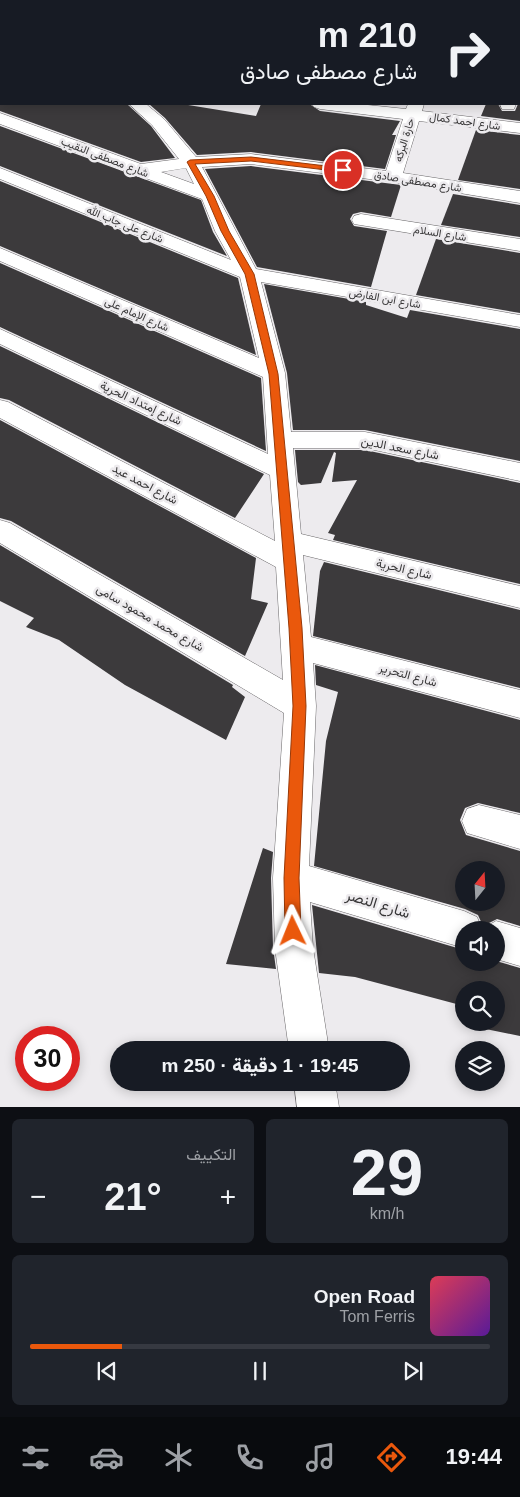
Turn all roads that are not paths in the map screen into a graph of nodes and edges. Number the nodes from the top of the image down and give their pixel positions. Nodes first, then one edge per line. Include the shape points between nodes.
1 (138, 105) edge
2 (339, 105) edge
3 (414, 109) edge
4 (0, 118) edge
5 (520, 128) edge
6 (190, 162) junction
7 (138, 170) junction
8 (0, 173) edge
9 (393, 177) junction
10 (210, 196) junction
11 (520, 197) edge
12 (360, 220) dead end
13 (520, 245) edge
14 (0, 254) edge
15 (250, 274) junction
16 (520, 321) edge
17 (0, 336) edge
18 (274, 374) junction
19 (0, 408) edge
20 (279, 440) junction
21 (282, 470) junction
22 (520, 472) edge
23 (0, 530) edge
24 (289, 551) junction
25 (520, 597) edge
26 (297, 646) junction
27 (520, 704) edge
28 (300, 706) junction
29 (479, 821) dead end
30 (520, 832) edge
31 (291, 878) junction
32 (455, 927) edge
33 (505, 943) edge
34 (520, 947) edge
35 (308, 1041) edge
36 (315, 1091) edge
37 (318, 1107) edge

1 - 6 street via 158,122
2 - 3 street, شارع احمد كمال
3 - 5 street, شارع احمد كمال
3 - 9 street, حارة البركه
4 - 7 street, شارع مصطفى النقيب
6 - 7 street, شارع مصطفى صادق
6 - 9 street, شارع مصطفى صادق via 251,159
6 - 10 street
7 - 10 street, شارع مصطفى النقيب
8 - 15 street, شارع على جاب الله
9 - 11 street, شارع مصطفى صادق
10 - 15 street via 225,231
12 - 13 street, شارع السلام
14 - 18 street, شارع الإمام على
15 - 16 street, شارع ابن الفارض
15 - 18 street
17 - 21 street, شارع إمتداد الحرية
18 - 20 street
19 - 24 street, شارع احمد عيد
20 - 21 street
20 - 22 street, شارع سعد الدين via 365,440
21 - 24 street
23 - 28 street, شارع محمد محمود سامى
24 - 25 street, شارع الحرية
24 - 26 street
26 - 27 street, شارع التحرير
26 - 28 street
28 - 31 street
29 - 30 street
31 - 32 street, شارع النصر
31 - 35 street via 294,948
33 - 34 street
36 - 37 street

